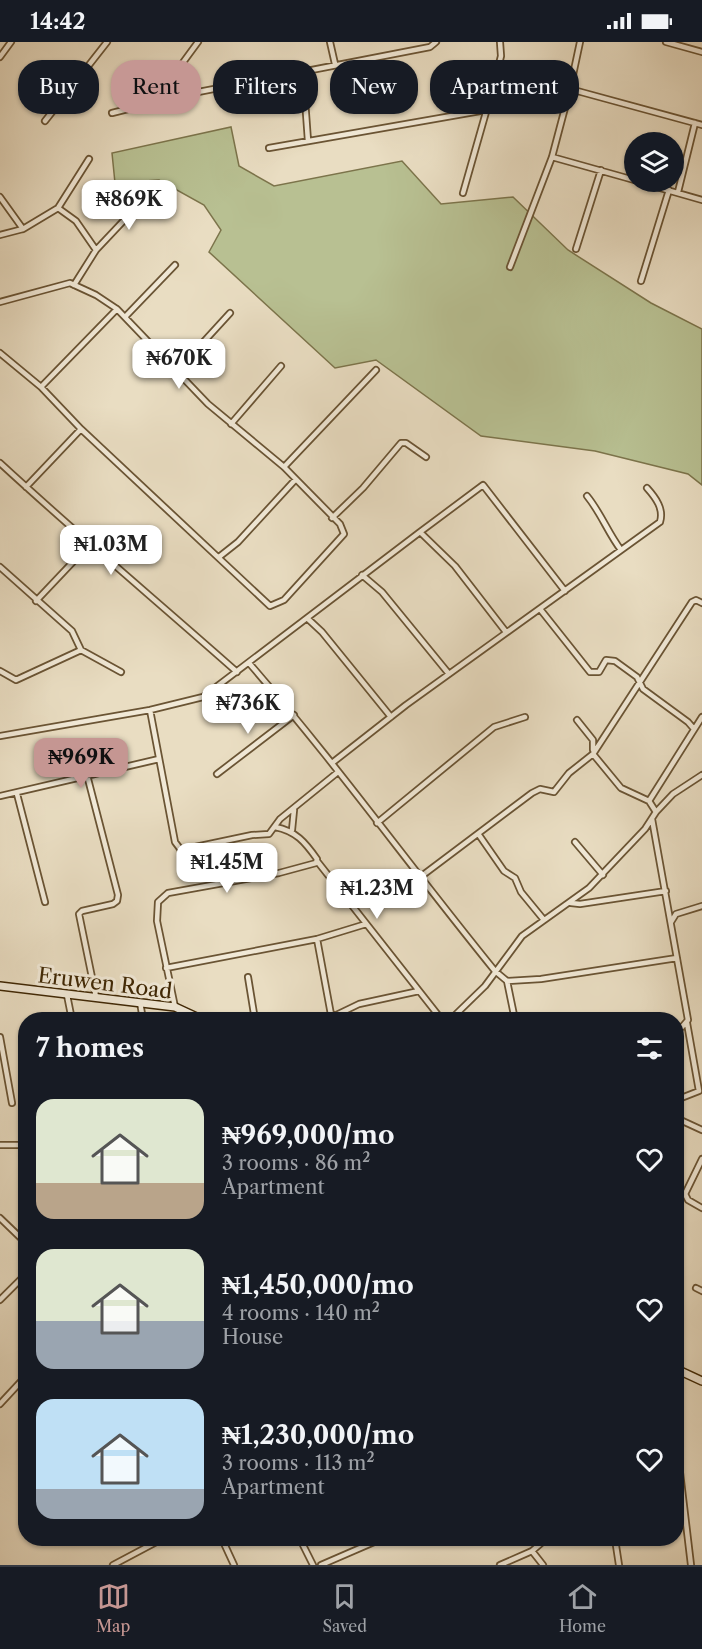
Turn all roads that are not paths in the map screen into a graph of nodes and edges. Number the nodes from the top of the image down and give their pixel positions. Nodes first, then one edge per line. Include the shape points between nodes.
1 (11, 42) edge
2 (107, 42) edge
3 (198, 42) edge
4 (330, 42) edge
5 (436, 42) edge
6 (500, 42) edge
7 (579, 42) edge
8 (666, 42) edge
9 (702, 52) edge
10 (0, 57) edge
11 (185, 60) edge
12 (334, 60) edge
13 (357, 60) edge
14 (500, 60) edge
15 (576, 60) edge
16 (579, 91) edge
17 (306, 114) edge
18 (463, 114) edge
19 (485, 114) edge
20 (564, 114) edge
21 (45, 121) dead end
22 (695, 123) junction
23 (702, 125) edge
24 (308, 141) junction
25 (269, 148) dead end
26 (552, 157) junction
27 (89, 159) dead end
28 (684, 168) edge
29 (601, 170) junction
30 (624, 177) edge
31 (668, 192) edge
32 (678, 192) edge
33 (463, 193) dead end
34 (0, 197) edge
35 (146, 197) dead end
36 (702, 200) edge
37 (58, 208) junction
38 (23, 229) junction
39 (0, 235) edge
40 (576, 249) dead end
41 (96, 250) junction
42 (175, 265) dead end
43 (510, 267) dead end
44 (641, 281) dead end
45 (74, 285) junction
46 (0, 302) edge
47 (117, 309) junction
48 (230, 313) dead end
49 (125, 317) junction
50 (0, 353) edge
51 (280, 366) dead end
52 (376, 370) dead end
53 (176, 372) junction
54 (41, 387) junction
55 (231, 424) junction
56 (81, 429) junction
57 (426, 457) dead end
58 (0, 463) edge
59 (284, 467) junction
60 (295, 480) junction
61 (26, 487) junction
62 (647, 488) dead end
63 (587, 496) dead end
64 (332, 518) junction
65 (420, 532) junction
66 (89, 545) junction
67 (621, 550) junction
68 (219, 556) junction
69 (0, 567) edge
70 (362, 575) junction
71 (565, 591) junction
72 (36, 601) junction
73 (702, 603) edge
74 (540, 609) junction
75 (307, 618) junction
76 (506, 632) junction
77 (81, 650) junction
78 (249, 663) junction
79 (0, 671) edge
80 (121, 672) dead end
81 (237, 672) junction
82 (449, 674) junction
83 (640, 684) junction
84 (150, 710) junction
85 (294, 715) junction
86 (391, 717) junction
87 (525, 717) dead end
88 (702, 717) edge
89 (577, 720) dead end
90 (694, 729) junction
91 (0, 736) edge
92 (592, 754) junction
93 (159, 759) junction
94 (332, 763) junction
95 (338, 772) junction
96 (217, 774) dead end
97 (87, 775) junction
98 (702, 775) edge
99 (17, 794) junction
100 (0, 796) edge
101 (649, 801) junction
102 (294, 810) junction
103 (656, 812) junction
104 (652, 818) junction
105 (377, 823) junction
106 (275, 827) junction
107 (292, 830) junction
108 (479, 835) junction
109 (575, 842) dead end
110 (317, 861) junction
111 (603, 875) junction
112 (419, 878) junction
113 (666, 891) junction
114 (45, 903) dead end
115 (571, 903) junction
116 (702, 906) edge
117 (544, 920) junction
118 (671, 922) junction
119 (366, 924) junction
120 (316, 939) junction
121 (677, 958) junction
122 (166, 968) junction
123 (495, 971) junction
124 (249, 977) dead end
125 (507, 981) junction
126 (0, 986) edge
127 (419, 992) junction
128 (67, 995) junction
129 (96, 997) junction
130 (140, 1002) junction
131 (175, 1007) junction
132 (70, 1012) edge
133 (142, 1012) edge
134 (186, 1012) edge
135 (254, 1012) edge
136 (331, 1012) edge
137 (344, 1012) edge
138 (435, 1012) edge
139 (458, 1012) edge
140 (513, 1012) edge
141 (687, 1023) junction
142 (684, 1024) edge
143 (0, 1037) edge
144 (684, 1097) edge
145 (12, 1103) dead end
146 (684, 1122) edge
147 (702, 1130) edge
148 (0, 1145) edge
149 (18, 1145) edge
150 (702, 1159) edge
151 (702, 1208) edge
152 (0, 1218) edge
153 (18, 1235) edge
154 (18, 1282) edge
155 (696, 1288) dead end
156 (702, 1292) edge
157 (0, 1300) edge
158 (684, 1373) edge
159 (702, 1381) edge
160 (18, 1385) edge
161 (0, 1404) edge
162 (684, 1506) edge
163 (149, 1546) edge
164 (225, 1546) edge
165 (304, 1546) edge
166 (365, 1546) edge
167 (538, 1546) edge
168 (616, 1546) edge
169 (532, 1551) junction
170 (112, 1565) edge
171 (234, 1565) edge
172 (314, 1565) edge
173 (321, 1565) edge
174 (500, 1565) edge
175 (543, 1565) edge
176 (619, 1565) edge
177 (691, 1565) edge

1 - 10 street
2 - 21 street
3 - 11 street
4 - 12 street
5 - 13 street via 430,47
6 - 14 street
7 - 15 street
8 - 9 street
16 - 22 street
17 - 24 street
18 - 24 street
19 - 33 street
20 - 26 street
22 - 23 street
22 - 28 street
24 - 25 street
26 - 29 street
26 - 43 street
27 - 37 street
29 - 30 street
29 - 40 street
31 - 44 street
32 - 36 street
34 - 38 street
35 - 41 street
37 - 38 street
37 - 41 street via 76,221
38 - 39 street
41 - 45 street
42 - 49 street
45 - 46 street via 63,284
45 - 47 street
47 - 49 street
47 - 54 street
48 - 53 street
49 - 53 street
50 - 54 street
51 - 55 street
52 - 59 street
53 - 55 street
54 - 56 street
55 - 59 street
56 - 61 street
56 - 68 street
57 - 64 street via 401,443
58 - 61 street
59 - 60 street
60 - 64 street
60 - 68 street via 238,542
61 - 66 street
62 - 67 street via 662,513 660,522
63 - 67 street
64 - 68 street via 345,530 276,605 266,602
65 - 70 street
65 - 71 street via 483,485
65 - 76 street via 455,566
66 - 72 street
66 - 81 street
67 - 71 street
69 - 72 street
70 - 75 street
70 - 82 street via 382,592
71 - 74 street
72 - 77 street via 72,631
73 - 83 street via 692,602
74 - 76 street
74 - 83 street via 590,672 596,674 611,659 637,677
75 - 78 street
75 - 86 street
76 - 82 street
77 - 79 street via 15,680
77 - 80 street
78 - 81 street
78 - 85 street
81 - 84 street via 203,697
82 - 86 street
83 - 90 street
83 - 92 street
84 - 91 street
84 - 93 street
85 - 94 street
85 - 96 street
86 - 94 street
87 - 105 street via 483,735
88 - 90 street
89 - 92 street via 593,740
90 - 101 street
92 - 101 street via 621,788
92 - 108 street via 554,792 540,789 532,793
93 - 97 street
93 - 106 street via 175,842 181,850 252,835 264,837
94 - 95 street
95 - 102 street
95 - 105 street
97 - 99 street
97 - 129 street via 118,895 113,904 79,914
98 - 103 street via 673,794
99 - 100 street
99 - 114 street
101 - 103 street
102 - 106 street
102 - 107 street
103 - 104 street
104 - 111 street
104 - 113 street
105 - 112 street
106 - 107 street
107 - 110 street
108 - 112 street
108 - 117 street
109 - 111 street
110 - 119 street
110 - 122 street via 279,873 163,895 158,902 157,921
111 - 115 street
112 - 123 street
113 - 115 street
113 - 118 street
115 - 117 street
116 - 118 street via 676,914
117 - 123 street via 522,936
118 - 121 street
119 - 120 street
119 - 127 street
120 - 122 street
120 - 136 street
121 - 125 street
121 - 141 street
122 - 131 street
123 - 125 street
123 - 139 street
124 - 135 street
125 - 140 street
126 - 128 street, Eruwen Road
127 - 137 street via 359,1004
127 - 138 street
128 - 129 street, Eruwen Road
128 - 132 street
129 - 130 street, Eruwen Road
130 - 131 street, Eruwen Road
130 - 133 street
131 - 134 street, Eruwen Road
141 - 142 street
141 - 144 street via 699,1091
143 - 145 street
146 - 147 street
148 - 149 street
150 - 151 street via 685,1194
152 - 153 street
154 - 157 street
155 - 156 street
158 - 159 street
160 - 161 street
162 - 177 street
163 - 170 street
164 - 171 street
165 - 172 street
166 - 173 street
167 - 169 street
168 - 176 street
169 - 174 street
169 - 175 street

